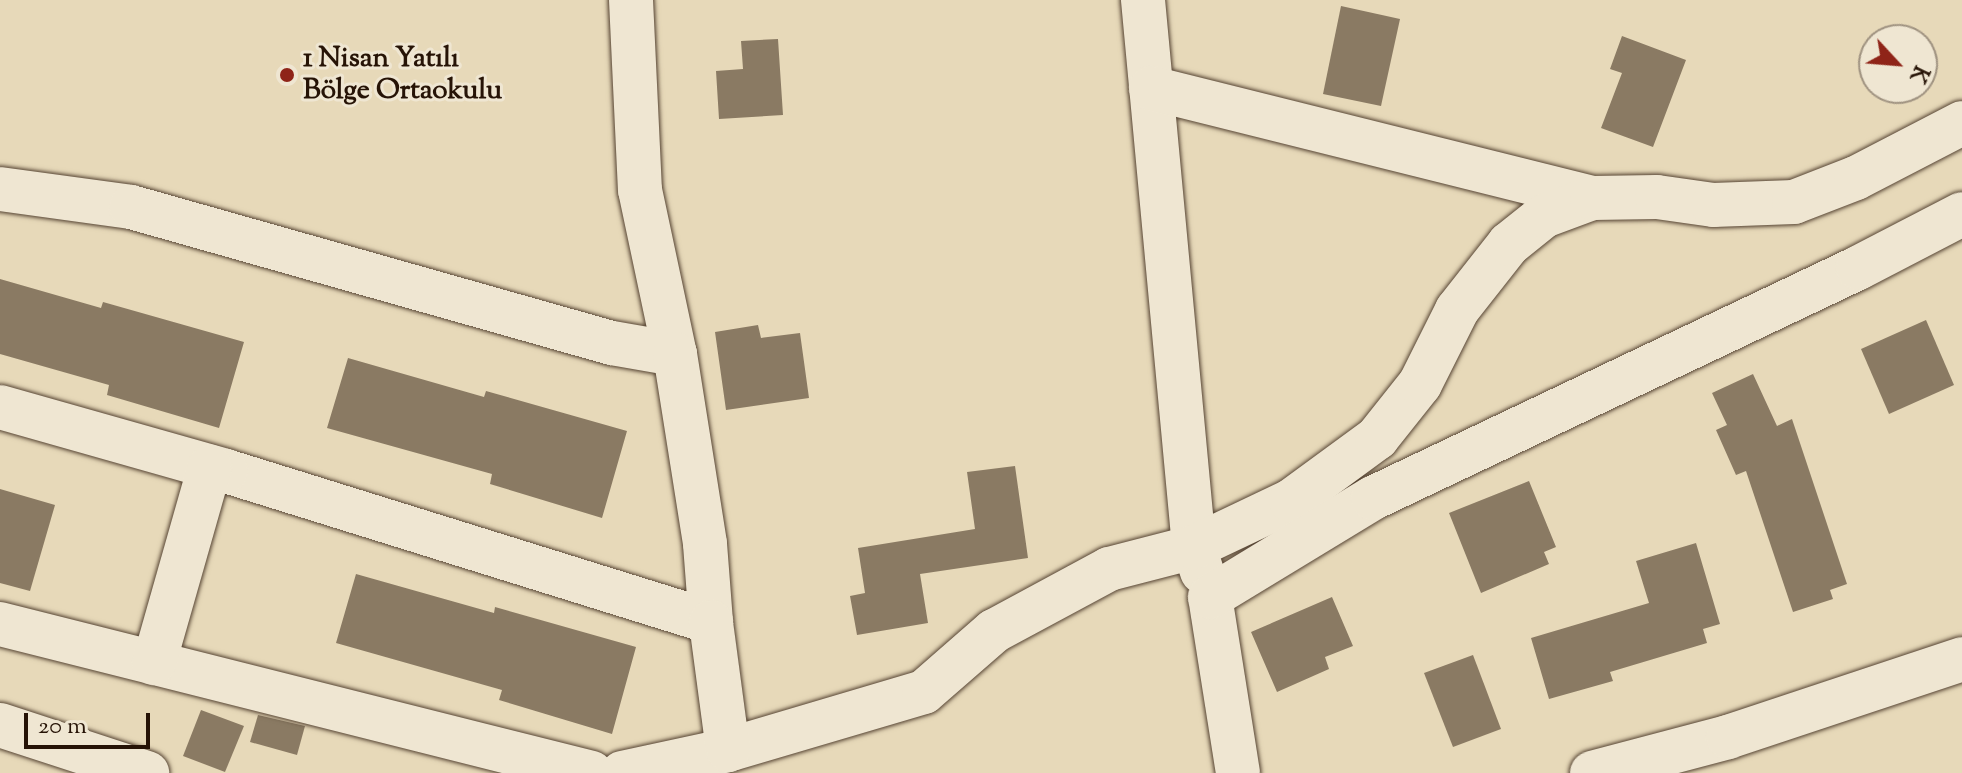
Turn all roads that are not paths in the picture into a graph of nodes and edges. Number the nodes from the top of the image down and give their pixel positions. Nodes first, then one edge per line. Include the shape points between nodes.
1 (631, 0) edge
2 (1143, 0) edge
3 (1151, 88) junction
4 (1962, 123) edge
5 (0, 189) edge
6 (1592, 198) junction
7 (1962, 214) edge
8 (675, 354) junction
9 (0, 407) edge
10 (210, 467) junction
11 (1194, 547) junction
12 (1210, 597) junction
13 (711, 622) junction
14 (0, 624) edge
15 (1962, 659) edge
16 (154, 663) junction
17 (0, 725) edge
18 (728, 750) junction
19 (147, 773) edge
20 (592, 773) edge
21 (622, 773) edge
22 (1238, 773) edge
23 (1592, 773) edge

1 - 8 street via 640,190
2 - 3 street
3 - 6 street
3 - 11 street
4 - 6 street via 1856,178 1794,202 1713,205 1657,197
5 - 8 street via 131,207 612,343
6 - 11 street via 1544,216 1509,244 1457,310 1420,384 1377,438 1291,501
7 - 12 street via 1373,498
8 - 13 street via 705,544
9 - 10 street
10 - 13 street
10 - 16 street
11 - 12 street
11 - 18 street via 1109,569 1007,624 924,692
12 - 22 street
13 - 18 street
14 - 16 street
15 - 23 street via 1728,737
16 - 20 street
17 - 19 street
18 - 21 street

